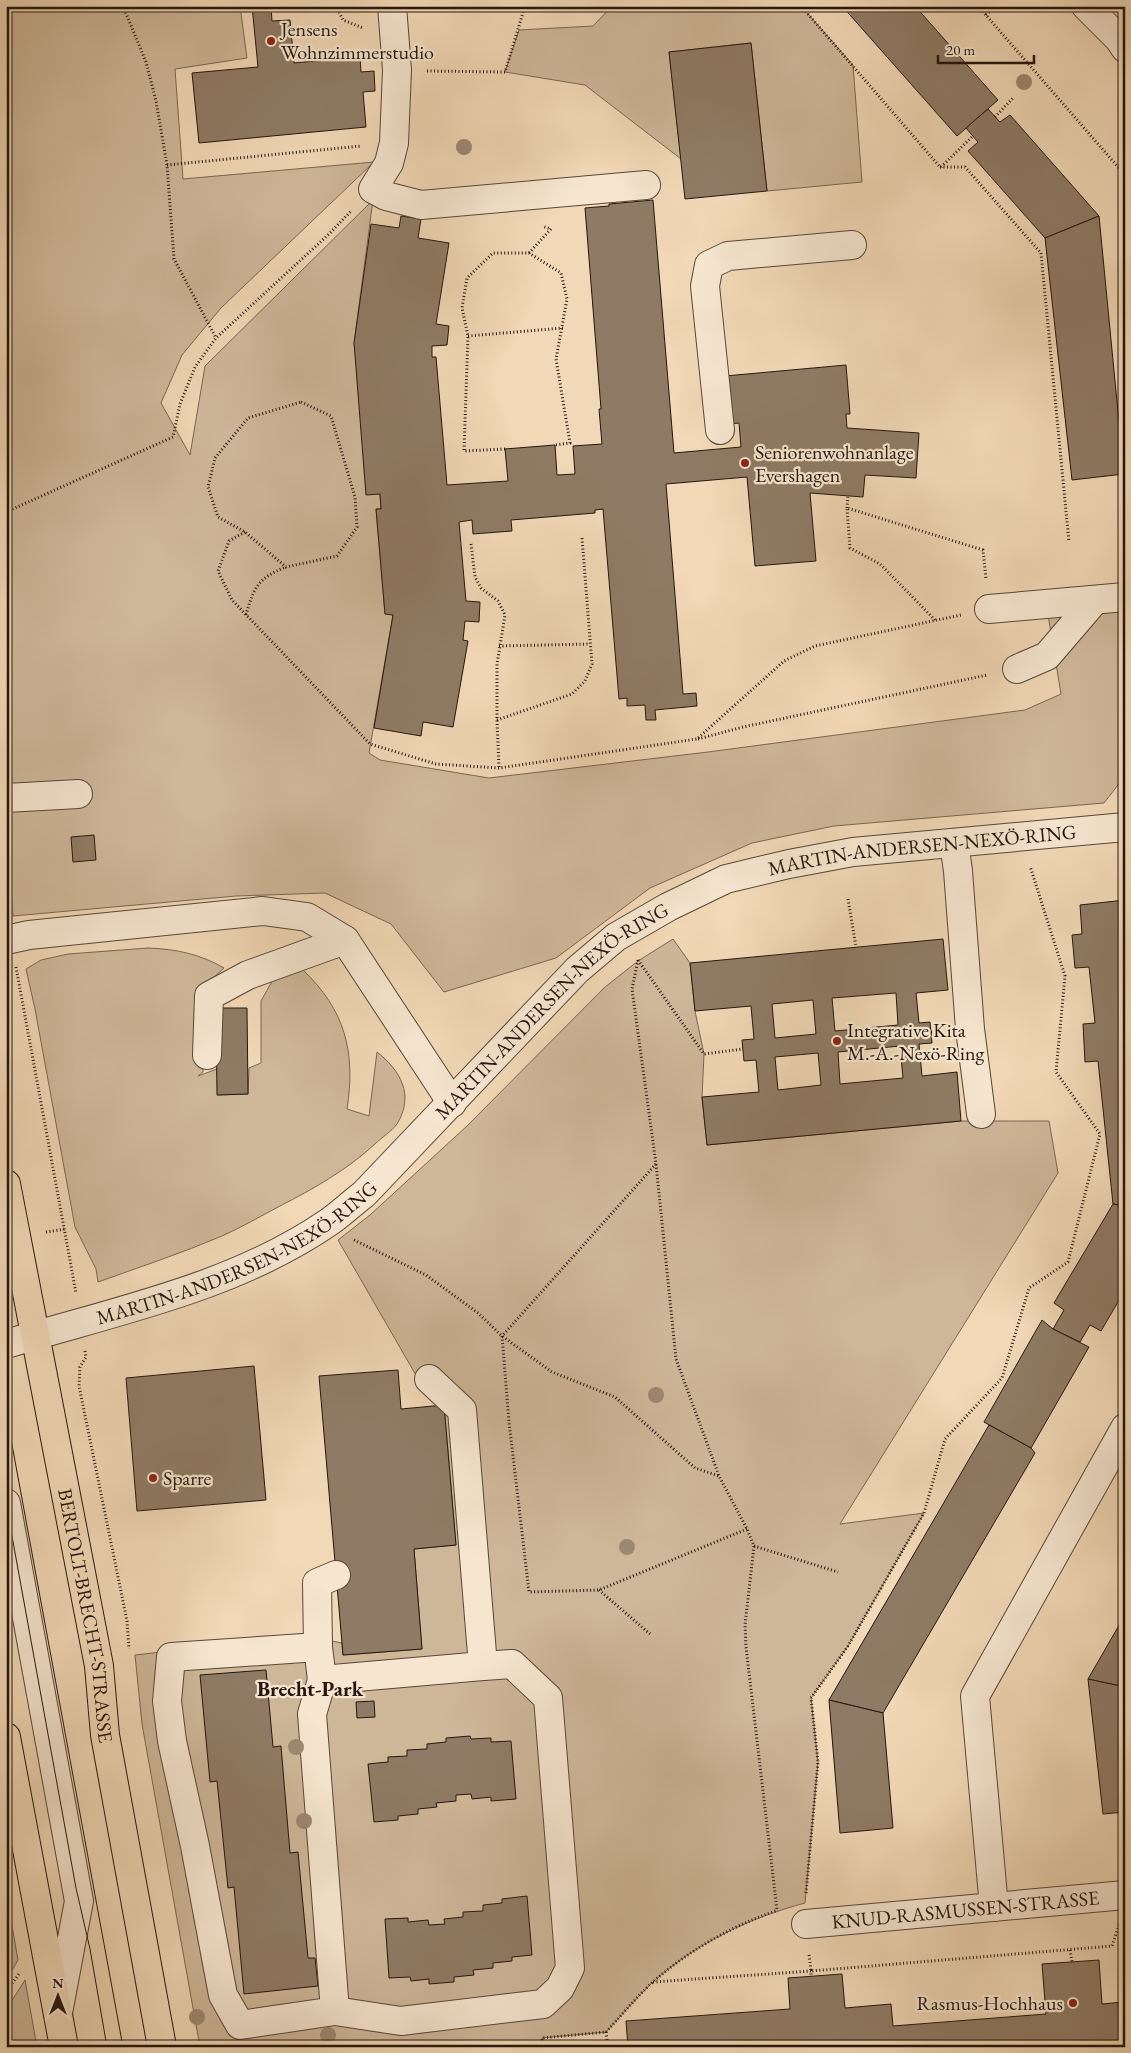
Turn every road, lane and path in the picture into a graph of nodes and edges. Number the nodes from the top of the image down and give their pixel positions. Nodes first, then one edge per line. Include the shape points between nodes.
1 (123, 6) edge
2 (392, 6) edge
3 (525, 6) edge
4 (801, 6) edge
5 (978, 6) edge
6 (996, 6) edge
7 (1086, 6) edge
8 (986, 16) junction
9 (1125, 48) edge
10 (397, 70) junction
11 (1013, 98) dead end
12 (995, 117) dead end
13 (973, 136) dead end
14 (394, 143) junction
15 (167, 165) junction
16 (940, 167) junction
17 (1125, 175) edge
18 (646, 185) dead end
19 (373, 189) junction
20 (852, 244) dead end
21 (563, 328) junction
22 (468, 336) junction
23 (216, 338) junction
24 (720, 430) dead end
25 (555, 445) dead end
26 (505, 449) dead end
27 (848, 496) dead end
28 (847, 508) junction
29 (6, 512) edge
30 (245, 532) junction
31 (582, 538) dead end
32 (1069, 542) dead end
33 (471, 544) dead end
34 (286, 567) junction
35 (1125, 597) edge
36 (1095, 600) junction
37 (989, 610) junction
38 (246, 615) junction
39 (935, 620) junction
40 (590, 644) junction
41 (499, 646) junction
42 (1017, 669) joint
43 (497, 720) junction
44 (698, 739) junction
45 (499, 768) junction
46 (78, 794) dead end
47 (6, 798) edge
48 (1125, 827) edge
49 (954, 843) junction
50 (1030, 865) dead end
51 (848, 899) dead end
52 (346, 940) junction
53 (856, 947) dead end
54 (10, 950) edge
55 (743, 1050) dead end
56 (207, 1055) dead end
57 (452, 1103) junction
58 (981, 1114) dead end
59 (656, 1164) junction
60 (6, 1184) edge
61 (352, 1239) dead end
62 (73, 1272) dead end
63 (6, 1328) edge
64 (36, 1336) junction
65 (502, 1336) junction
66 (6, 1344) edge
67 (429, 1379) dead end
68 (1125, 1428) edge
69 (719, 1476) junction
70 (6, 1503) edge
71 (747, 1529) junction
72 (754, 1546) junction
73 (838, 1572) dead end
74 (336, 1575) dead end
75 (599, 1590) junction
76 (650, 1634) dead end
77 (318, 1647) junction
78 (482, 1666) junction
79 (322, 1680) junction
80 (6, 1737) edge
81 (994, 1907) junction
82 (1123, 1907) edge
83 (777, 1910) junction
84 (806, 1914) junction
85 (1070, 1950) junction
86 (1072, 1962) dead end
87 (811, 1971) junction
88 (811, 1976) dead end
89 (653, 1982) junction
90 (335, 2011) junction
91 (58, 2014) junction
92 (606, 2032) junction
93 (64, 2047) edge
94 (162, 2047) edge
95 (542, 2047) edge
96 (608, 2047) edge

1 - 15 path via 146,62
2 - 10 street
3 - 10 path via 505,72
4 - 16 path
5 - 8 path
6 - 8 path
7 - 9 street
8 - 17 path
10 - 14 street
11 - 12 path
13 - 16 path
14 - 15 path
14 - 19 street via 389,163
15 - 23 path via 174,259
16 - 32 path via 965,167 1041,253
18 - 19 street via 421,205 386,196
19 - 23 path
20 - 24 street via 728,256 709,265 705,286
21 - 22 path
21 - 22 path via 567,299 561,273 529,253 493,253 467,278 462,308
21 - 25 path via 556,359 570,443
22 - 26 path via 464,451
23 - 29 path via 195,366 180,404 173,437
27 - 28 path
28 - 37 path via 984,550
28 - 39 path via 850,548 880,564
30 - 34 path
30 - 34 path via 218,517 208,488 215,458 248,418 301,402 331,416 355,496 357,527 337,556
30 - 38 path via 229,541 218,571 232,600
31 - 40 path
33 - 41 path via 475,577 481,588 498,601 505,615
34 - 38 path via 268,574 254,589
35 - 36 street
36 - 37 street
36 - 42 street via 1047,656
37 - 39 path
38 - 45 path via 370,744 436,764
39 - 44 path via 815,646 784,661
40 - 41 path
40 - 43 path via 592,664 584,681 572,694
41 - 43 path
42 - 44 path
43 - 45 path
44 - 45 path
46 - 47 street
48 - 49 street, MARTIN-ANDERSEN-NEXÖ-RING
49 - 57 street, MARTIN-ANDERSEN-NEXÖ-RING via 853,852 789,864 726,879 668,907 616,937 577,970
49 - 58 street via 970,1029
50 - 84 path via 1065,976 1056,1072 1100,1134 1068,1262 1028,1288 1002,1378 945,1439 924,1513 848,1646 811,1698 818,1762
51 - 53 path
52 - 54 street via 307,917 263,911 28,935
52 - 56 street via 248,975 209,996
52 - 57 street
54 - 62 path via 27,1020
55 - 59 path via 704,1054 638,960 632,989
57 - 64 street, MARTIN-ANDERSEN-NEXÖ-RING via 364,1194 327,1223 304,1236 262,1259 189,1290
59 - 65 path
59 - 69 path via 676,1359
60 - 64 main road, BERTOLT-BRECHT-STRASSE
61 - 65 path via 426,1275 478,1313
63 - 64 street
64 - 66 street, MARTIN-ANDERSEN-NEXÖ-RING
64 - 94 main road, BERTOLT-BRECHT-STRASSE via 99,1666 105,1735
65 - 69 path via 552,1372 615,1397 695,1468
65 - 75 path via 530,1592
67 - 78 street via 462,1410
68 - 81 street via 975,1696
69 - 71 path
70 - 91 street via 79,1901
71 - 72 path
71 - 75 path
72 - 73 path
72 - 83 path via 745,1625 746,1647
74 - 77 street via 317,1583
75 - 76 path
77 - 79 street
77 - 90 street via 171,1657 167,1701 222,1995 240,2025
78 - 79 street
78 - 90 street via 512,1664 548,1698 570,1968 560,1988 543,2004 401,2021
79 - 90 street via 312,1714
80 - 91 main road
81 - 82 street, KNUD-RASMUSSEN-STRASSE
81 - 84 street, KNUD-RASMUSSEN-STRASSE
82 - 85 path via 1112,1946
83 - 84 path
83 - 89 path via 732,1929 689,1953
84 - 87 path
85 - 86 path
85 - 87 path
87 - 88 path
87 - 89 path
89 - 92 path
91 - 93 main road
92 - 95 path via 542,2038
92 - 96 path

